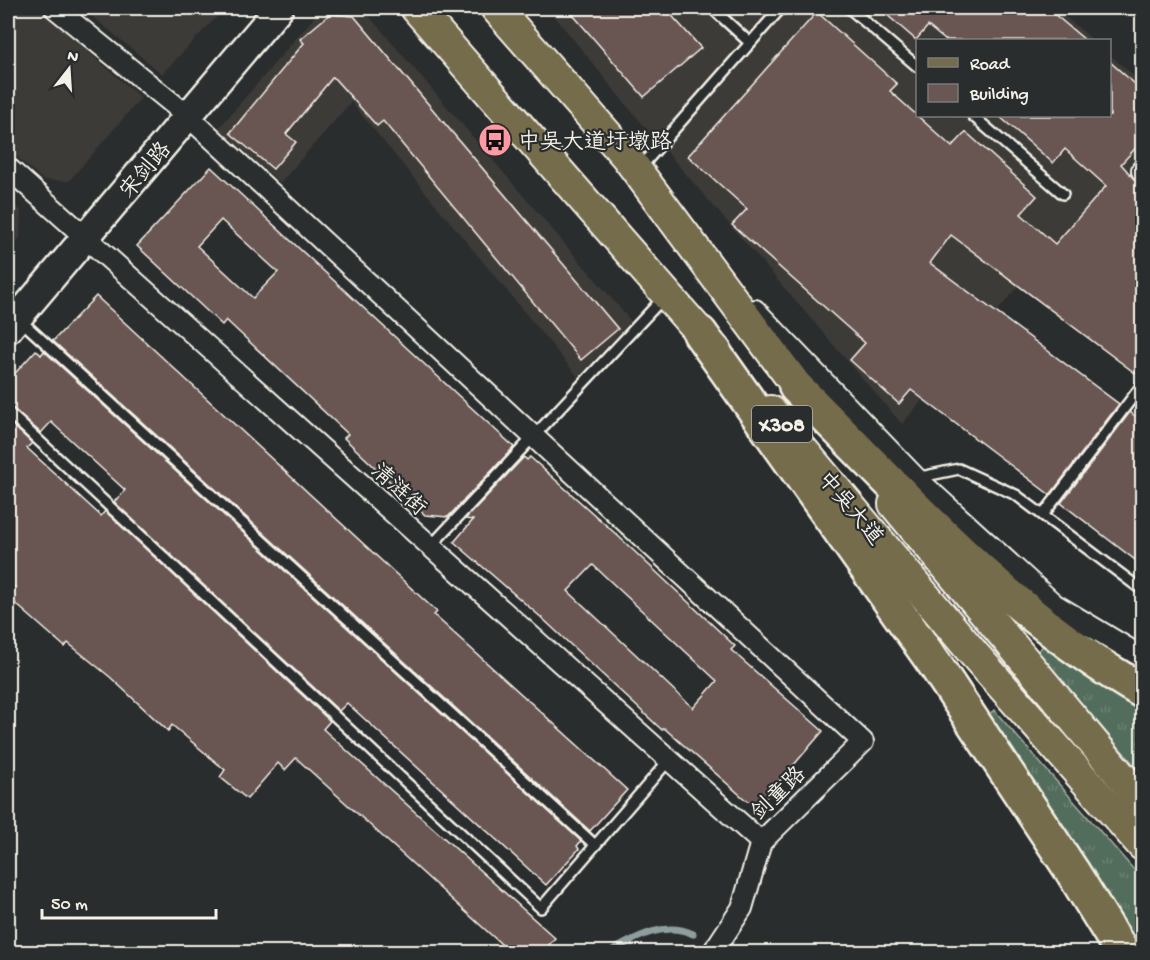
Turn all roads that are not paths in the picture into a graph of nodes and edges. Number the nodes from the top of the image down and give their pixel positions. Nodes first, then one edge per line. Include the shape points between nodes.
1 (55, 8) edge
2 (279, 8) edge
3 (416, 8) edge
4 (496, 8) edge
5 (712, 8) edge
6 (781, 8) edge
7 (849, 8) edge
8 (750, 43) junction
9 (916, 65) edge
10 (188, 116) junction
11 (974, 117) edge
12 (8, 168) edge
13 (637, 171) junction
14 (1063, 194) dead end
15 (85, 239) junction
16 (692, 245) junction
17 (666, 294) junction
18 (13, 323) edge
19 (699, 333) junction
20 (1143, 385) edge
21 (796, 387) junction
22 (8, 412) edge
23 (534, 437) junction
24 (916, 478) junction
25 (1043, 515) junction
26 (430, 547) junction
27 (1143, 590) edge
28 (1143, 657) edge
29 (1143, 691) edge
30 (669, 760) junction
31 (1143, 801) edge
32 (761, 842) junction
33 (596, 845) junction
34 (1143, 845) edge
35 (712, 952) edge
36 (1122, 952) edge

1 - 10 street
2 - 10 main road, 宋剑路
3 - 17 main road, 中吴大道 / X308
4 - 13 main road, 中吴大道 / X308
5 - 8 lane
6 - 8 lane
7 - 9 lane
8 - 13 lane
10 - 15 main road, 宋剑路
10 - 23 street
11 - 14 lane
12 - 15 street, 清涟街
13 - 16 main road, 中吴大道 / X308
15 - 18 main road, 宋剑路
15 - 26 street, 清涟街
16 - 21 main road, 中吴大道 / X308
16 - 24 street
17 - 19 main road, 中吴大道 / X308
17 - 23 lane
18 - 33 lane
19 - 34 main road, 中吴大道 / X308
19 - 36 highway via 936,666
20 - 25 lane
21 - 29 highway via 1004,589 1060,637
21 - 31 main road, 中吴大道 / X308
22 - 33 lane via 542,908
23 - 26 lane
23 - 32 street, 剑童路 via 863,742
24 - 25 lane via 959,469 1016,495
24 - 28 street via 1054,604
25 - 27 lane
26 - 30 street, 清涟街
30 - 32 street, 清涟街
30 - 33 lane
32 - 35 street, 剑童路 via 742,908

